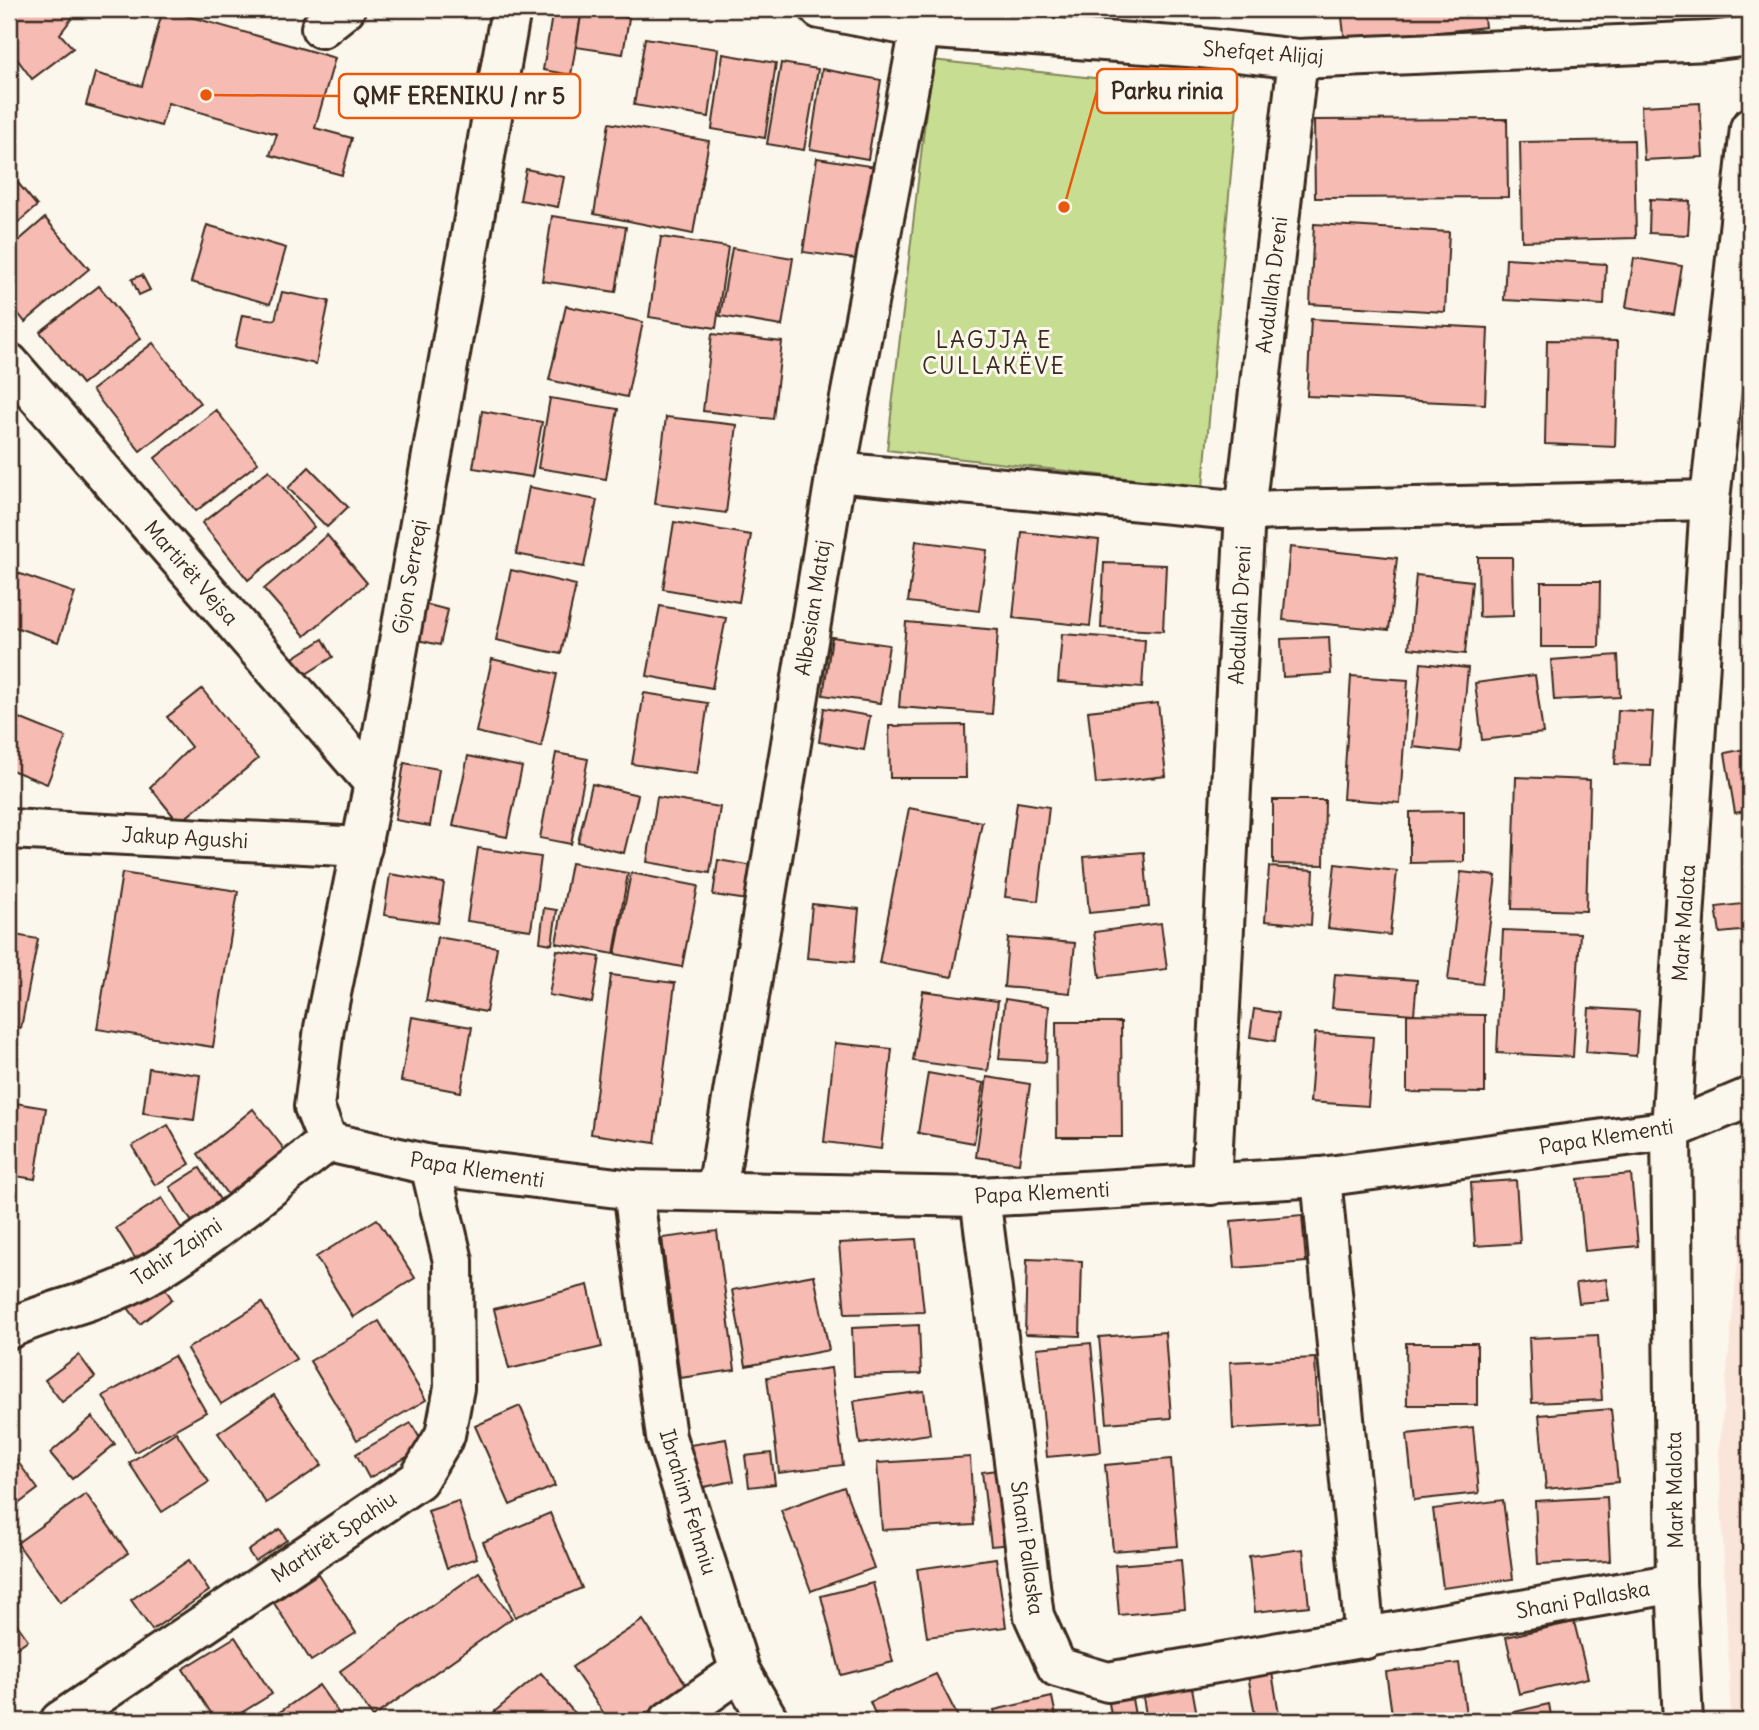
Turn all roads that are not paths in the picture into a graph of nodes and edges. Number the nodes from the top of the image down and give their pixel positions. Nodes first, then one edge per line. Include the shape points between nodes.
1 (511, 9) edge
2 (820, 9) edge
3 (920, 28) junction
4 (1750, 36) edge
5 (1298, 59) junction
6 (1750, 128) edge
7 (9, 363) edge
8 (836, 472) junction
9 (1710, 500) junction
10 (1245, 510) junction
11 (374, 783) junction
12 (9, 829) edge
13 (362, 847) junction
14 (1750, 1097) edge
15 (1671, 1130) junction
16 (328, 1142) junction
17 (429, 1165) junction
18 (1321, 1177) junction
19 (1211, 1185) junction
20 (633, 1189) junction
21 (717, 1190) junction
22 (980, 1197) junction
23 (9, 1329) edge
24 (1676, 1583) junction
25 (1365, 1639) junction
26 (740, 1671) junction
27 (60, 1721) edge
28 (669, 1721) edge
29 (769, 1721) edge
30 (1684, 1721) edge

1 - 11 street, Gjon Serreqi
2 - 3 street, Shefqet Alijaj
3 - 5 street, Shefqet Alijaj
3 - 8 street, Albesian Mataj
4 - 5 street, Shefqet Alijaj
5 - 10 street, Avdullah Dreni
6 - 9 street, Mark Malota
7 - 11 street, Martirët Vejsa
8 - 10 street
8 - 21 street, Albesian Mataj
9 - 10 street
9 - 15 street, Mark Malota
10 - 19 street, Abdullah Dreni
11 - 13 street, Gjon Serreqi
12 - 13 street, Jakup Agushi
13 - 16 street, Gjon Serreqi via 324,1028 314,1107
14 - 15 street, Papa Klementi
15 - 18 street, Papa Klementi
15 - 24 street, Mark Malota
16 - 17 street, Papa Klementi
16 - 23 street, Tahir Zajmi via 180,1254 128,1285 34,1316
17 - 20 street, Papa Klementi
17 - 27 street, Martirët Spahiu via 453,1261 454,1388 445,1435 418,1480
18 - 19 street, Papa Klementi
18 - 25 street
19 - 22 street, Papa Klementi
20 - 21 street, Papa Klementi
20 - 26 street, Ibrahim Fehmiu via 666,1437
21 - 22 street, Papa Klementi
22 - 25 street, Shani Pallaska via 1034,1616 1057,1667 1108,1682
24 - 25 street, Shani Pallaska
24 - 30 street, Mark Malota
26 - 28 street
26 - 29 street, Ibrahim Fehmiu

